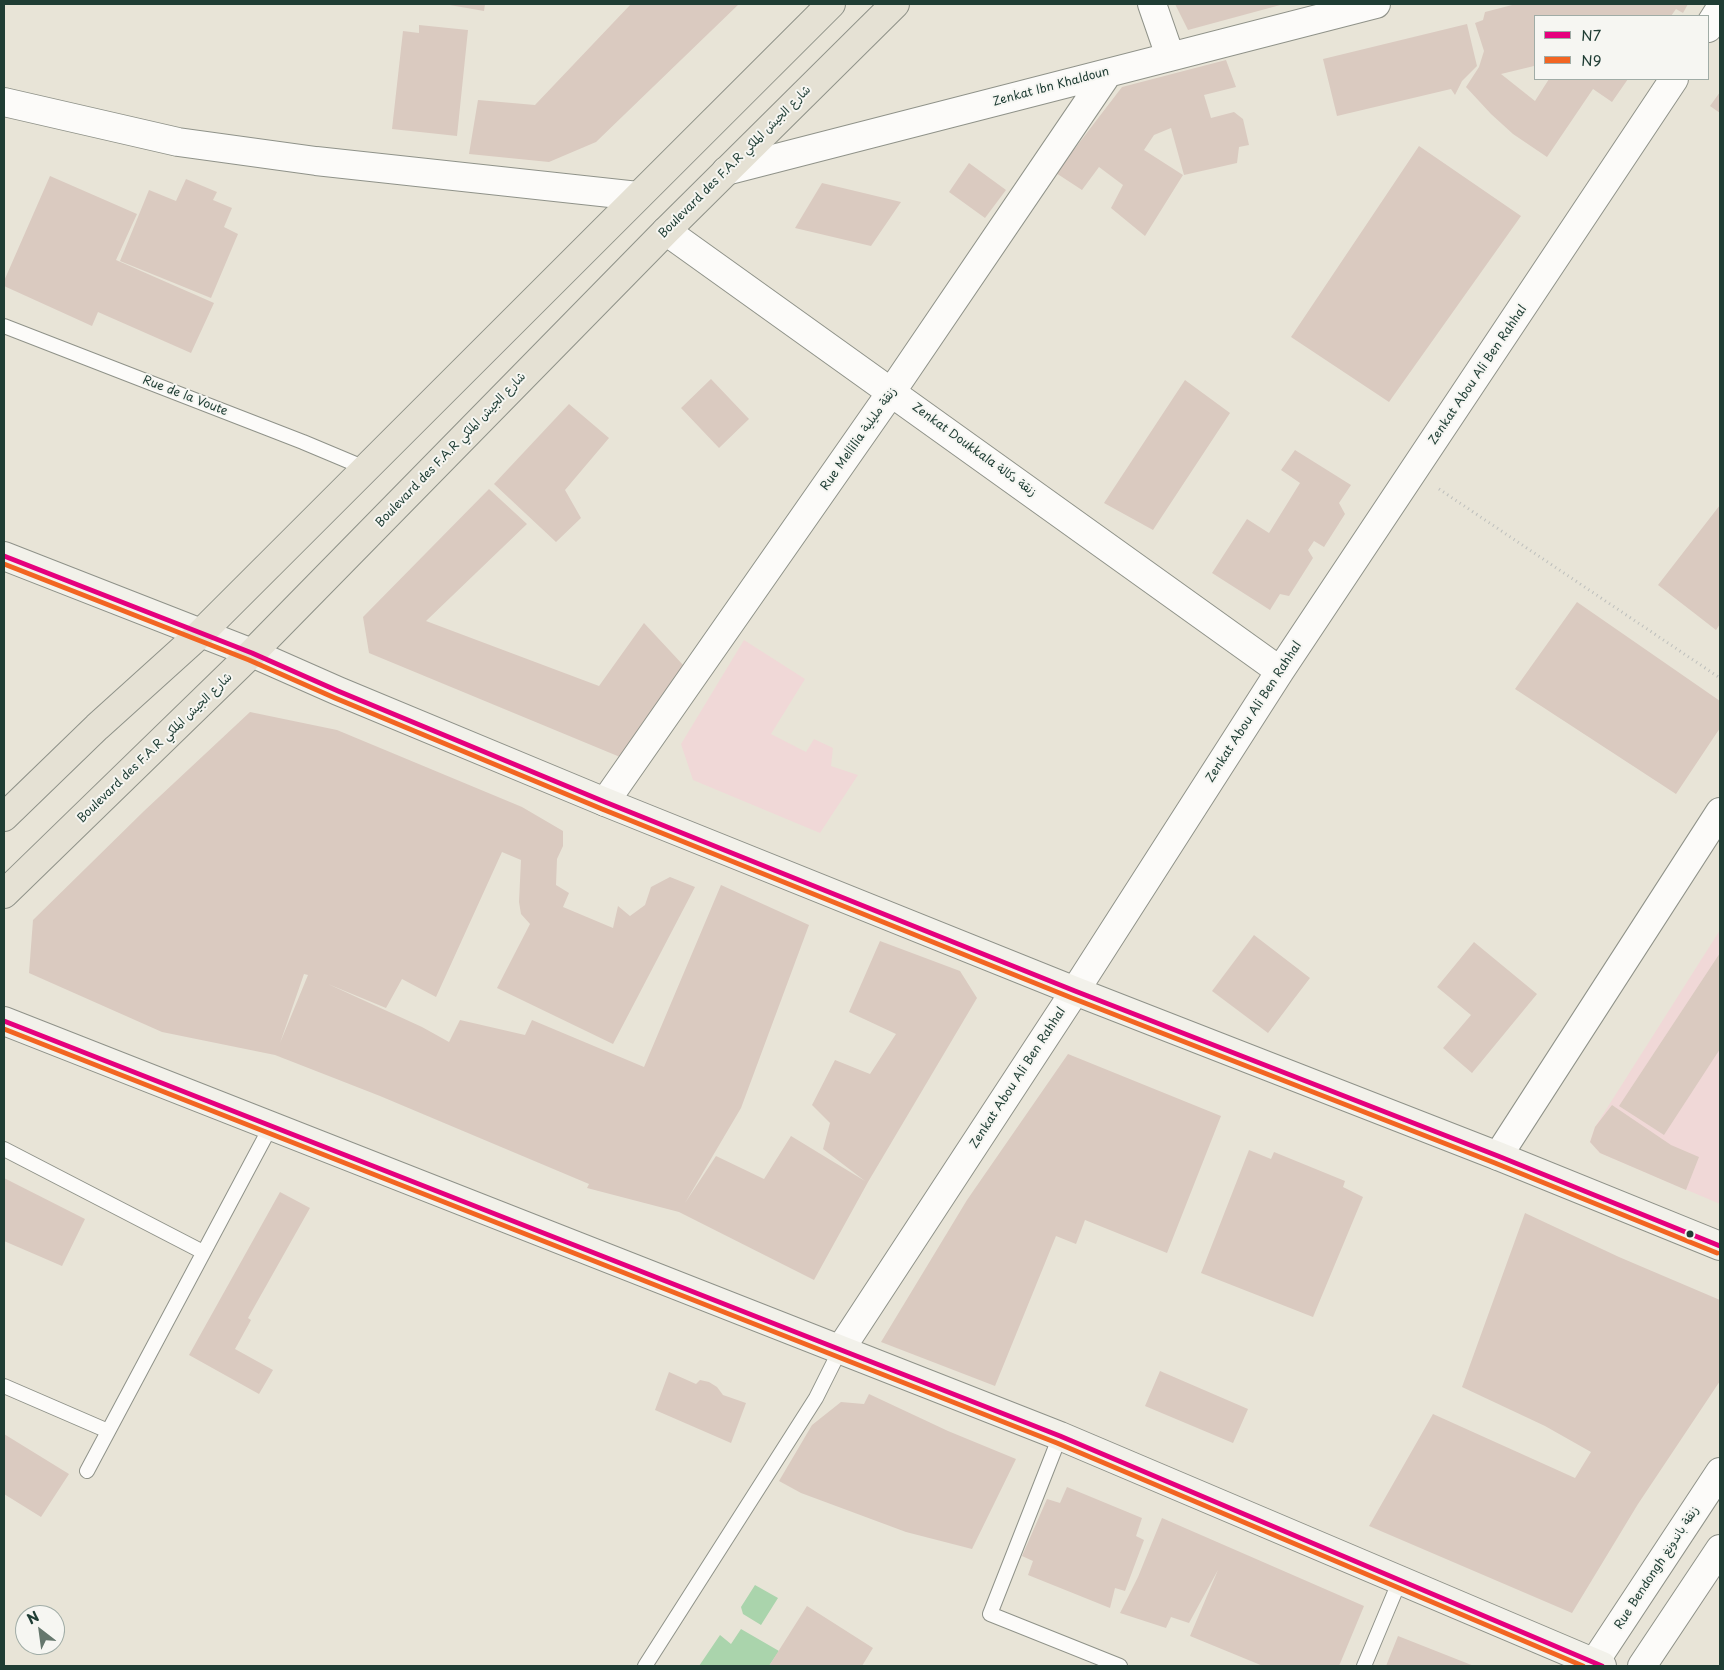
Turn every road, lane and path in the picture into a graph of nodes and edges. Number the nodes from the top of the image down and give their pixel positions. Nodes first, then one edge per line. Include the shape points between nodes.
1 (830, 4) edge
2 (896, 4) edge
3 (1152, 4) edge
4 (1376, 4) edge
5 (1720, 9) edge
6 (1709, 26) edge
7 (1170, 56) junction
8 (1108, 73) junction
9 (1673, 80) edge
10 (4, 102) edge
11 (726, 172) junction
12 (638, 196) junction
13 (666, 231) junction
14 (4, 326) edge
15 (892, 391) junction
16 (365, 468) junction
17 (1414, 472) junction
18 (4, 556) edge
19 (200, 634) junction
20 (252, 653) junction
21 (1280, 671) junction
22 (1720, 678) edge
23 (605, 802) junction
24 (1720, 812) edge
25 (4, 817) edge
26 (4, 894) edge
27 (1075, 991) junction
28 (4, 1021) edge
29 (271, 1126) junction
30 (4, 1150) edge
31 (1498, 1156) junction
32 (1720, 1246) edge
33 (203, 1252) junction
34 (840, 1350) junction
35 (4, 1386) edge
36 (108, 1431) junction
37 (1060, 1436) junction
38 (87, 1471) dead end
39 (1720, 1472) edge
40 (1720, 1549) edge
41 (1400, 1580) junction
42 (1598, 1665) edge
43 (645, 1666) edge
44 (1120, 1666) edge
45 (1364, 1666) edge
46 (1642, 1666) edge

1 - 12 main road
2 - 11 main road, Boulevard des F.A.R شارع الجيش الملكي
3 - 7 street
4 - 7 street, Zenkat Ibn Khaldoun
5 - 6 street
7 - 8 street, Zenkat Ibn Khaldoun
8 - 11 street, Zenkat Ibn Khaldoun
8 - 15 street, Rue Mellilia زنقة مليلية
9 - 17 street, Zenkat Abou Ali Ben Rahhal
10 - 12 street via 187,143 316,162
11 - 13 main road, Boulevard des F.A.R شارع الجيش الملكي
12 - 16 main road
13 - 15 street, Zenkat Doukkala زنقة دكالة
13 - 20 main road, Boulevard des F.A.R شارع الجيش الملكي
14 - 16 lane, Rue de la Voute
15 - 21 street, Zenkat Doukkala زنقة دكالة
15 - 23 street, Rue Mellilia زنقة مليلية
16 - 19 main road
17 - 21 street, Zenkat Abou Ali Ben Rahhal
17 - 22 path
18 - 19 main road
19 - 20 main road
19 - 25 main road
20 - 23 main road
20 - 26 main road, Boulevard des F.A.R شارع الجيش الملكي
21 - 27 street, Zenkat Abou Ali Ben Rahhal
23 - 27 main road
24 - 31 street
27 - 31 main road
27 - 34 street, Zenkat Abou Ali Ben Rahhal
28 - 29 main road
29 - 33 lane
29 - 34 main road
30 - 33 lane
31 - 32 main road
33 - 36 lane
34 - 37 main road
34 - 43 lane via 816,1398
35 - 36 lane
36 - 38 lane
37 - 41 main road
37 - 44 lane via 990,1614
39 - 42 street, Rue Bendongh زنقة باندونغ
40 - 46 street
41 - 42 main road
41 - 45 lane

